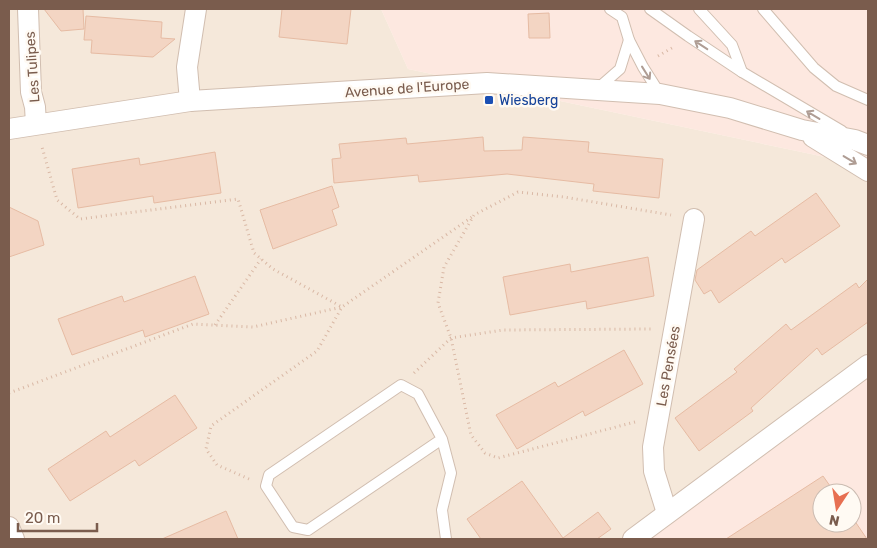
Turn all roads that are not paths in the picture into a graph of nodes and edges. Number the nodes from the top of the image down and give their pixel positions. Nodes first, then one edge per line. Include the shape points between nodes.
1 (28, 9) edge
2 (196, 9) edge
3 (610, 9) edge
4 (650, 9) edge
5 (699, 9) edge
6 (763, 9) edge
7 (629, 40) junction
8 (742, 72) junction
9 (596, 90) junction
10 (660, 94) junction
11 (868, 100) edge
12 (190, 102) junction
13 (36, 124) junction
14 (9, 130) edge
15 (802, 130) junction
16 (862, 142) edge
17 (868, 171) edge
18 (694, 219) road end
19 (868, 366) edge
20 (442, 438) junction
21 (668, 513) junction
22 (9, 527) edge
23 (14, 539) edge
24 (446, 539) edge
25 (633, 539) edge

1 - 13 street, Les Tulipes via 31,92
2 - 12 street via 187,67
3 - 7 lane via 622,17
8 -> 4 lane
5 - 8 lane via 732,45
6 - 11 lane via 814,68 836,86
7 - 9 lane via 620,69
7 -> 10 lane
16 -> 8 lane
9 - 10 street, Avenue de l'Europe
9 - 12 street, Avenue de l'Europe via 487,83
10 - 15 street, Avenue de l'Europe via 730,108
12 - 13 street, Avenue de l'Europe
13 - 14 street, Avenue de l'Europe
15 - 16 street, Avenue de l'Europe
15 -> 17 street, Avenue de l'Europe
18 - 21 street, Les Pensées via 653,447 654,471
19 - 21 street
20 - 20 lane via 418,394 401,386 269,475 266,486 293,527 308,530
20 - 24 lane via 450,474 442,510
21 - 25 street
22 - 23 street

